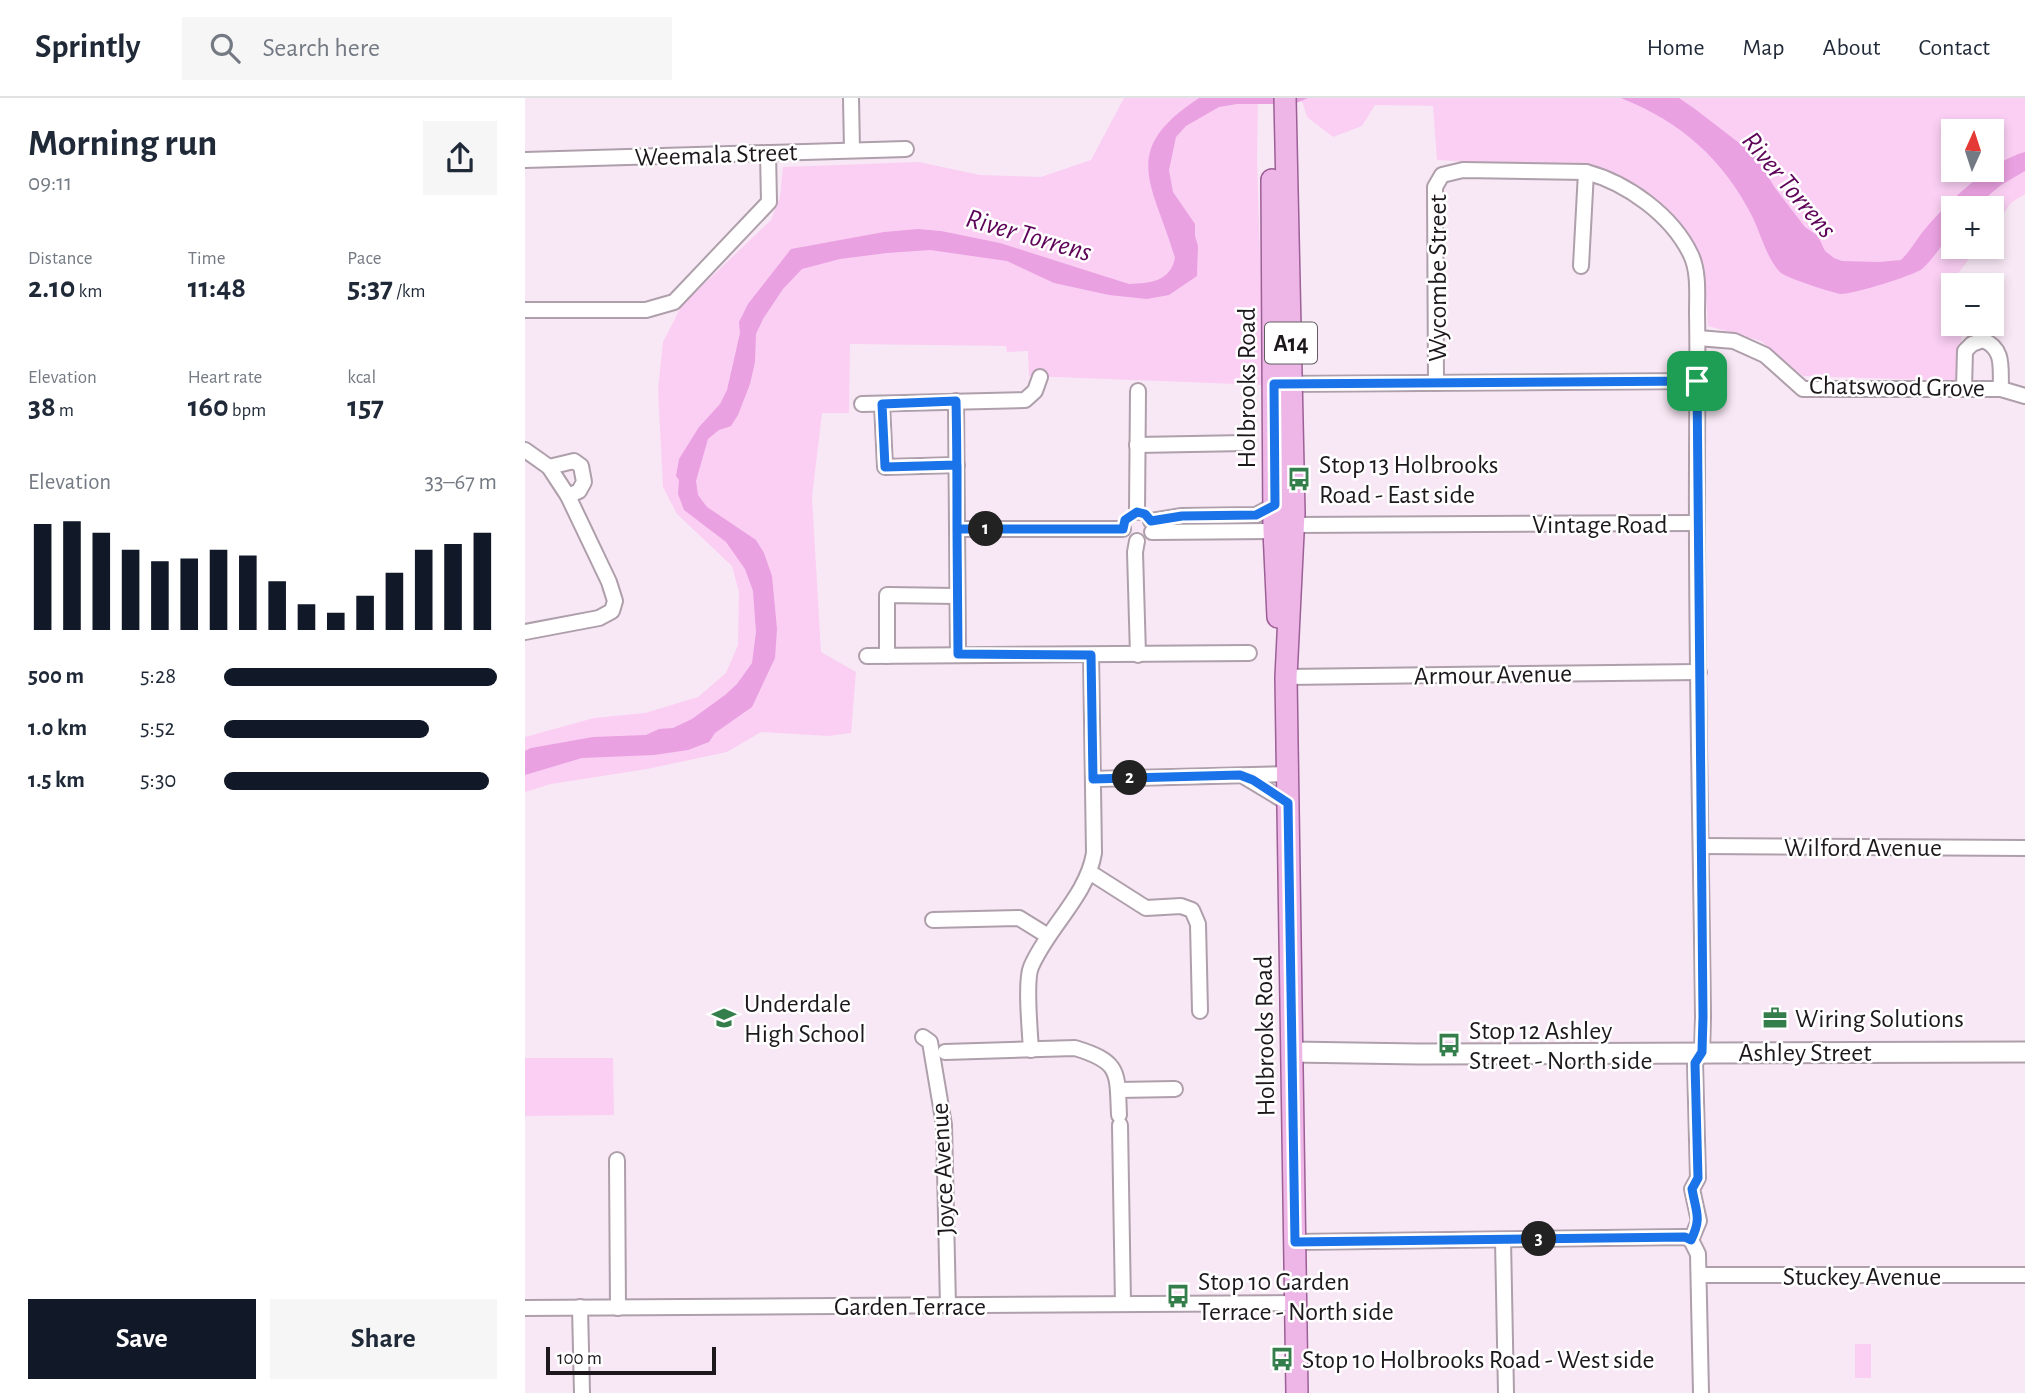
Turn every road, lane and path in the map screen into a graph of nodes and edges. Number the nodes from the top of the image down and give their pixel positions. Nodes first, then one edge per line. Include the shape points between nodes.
1 (851, 98) edge
2 (1272, 98) edge
3 (1285, 98) edge
4 (906, 149) dead end
5 (852, 150) junction
6 (1279, 150) junction
7 (768, 153) junction
8 (525, 160) edge
9 (1586, 172) junction
10 (1581, 266) dead end
11 (525, 310) edge
12 (1698, 338) junction
13 (1040, 377) dead end
14 (1697, 381) junction
15 (1436, 383) junction
16 (1283, 384) junction
17 (1964, 388) junction
18 (2001, 389) junction
19 (1138, 391) dead end
20 (2025, 396) edge
21 (956, 401) junction
22 (862, 404) dead end
23 (882, 404) junction
24 (1246, 443) dead end
25 (1137, 444) junction
26 (525, 450) edge
27 (957, 465) junction
28 (549, 467) junction
29 (568, 496) junction
30 (1275, 505) junction
31 (1137, 512) junction
32 (1697, 523) junction
33 (1151, 526) junction
34 (957, 529) junction
35 (1123, 529) junction
36 (1287, 529) junction
37 (1137, 541) junction
38 (957, 596) junction
39 (525, 632) edge
40 (1249, 653) dead end
41 (958, 654) junction
42 (1091, 655) junction
43 (1138, 655) junction
44 (867, 656) dead end
45 (887, 656) junction
46 (1699, 672) junction
47 (1286, 677) junction
48 (1287, 766) junction
49 (1240, 775) junction
50 (1093, 779) junction
51 (1288, 803) junction
52 (1701, 846) junction
53 (2025, 848) edge
54 (1091, 873) junction
55 (933, 920) dead end
56 (1048, 936) junction
57 (1200, 1010) dead end
58 (923, 1037) dead end
59 (1031, 1050) junction
60 (946, 1052) dead end
61 (1292, 1052) junction
62 (1702, 1052) junction
63 (2025, 1052) edge
64 (1175, 1089) dead end
65 (1118, 1090) junction
66 (617, 1160) dead end
67 (1503, 1240) junction
68 (1691, 1240) junction
69 (1295, 1242) junction
70 (1699, 1275) junction
71 (2025, 1275) edge
72 (1296, 1303) junction
73 (1123, 1304) junction
74 (948, 1306) junction
75 (580, 1307) junction
76 (525, 1308) edge
77 (618, 1308) junction
78 (582, 1393) edge
79 (1297, 1393) edge
80 (1506, 1393) edge
81 (1701, 1393) edge

1 - 5 street
2 - 6 main road, Holbrooks Road / A14
3 - 6 main road, Holbrooks Road / A14
4 - 5 street, Weemala Street
5 - 7 street, Weemala Street
6 - 16 main road, Holbrooks Road / A14
7 - 8 street, Weemala Street
7 - 11 street via 769,202 674,302 646,310
9 - 10 street
9 - 12 street via 1627,188 1677,233 1692,256 1697,281
9 - 15 street, Wycombe Street via 1463,170 1441,175 1435,187
12 - 14 street
12 - 17 street, Chatswood Grove via 1734,341 1765,355 1803,389
13 - 21 street via 1025,400
14 - 15 street
14 - 32 street
15 - 16 street
16 - 30 main road, Holbrooks Road / A14
16 - 36 main road, Holbrooks Road / A14
17 - 18 street, Chatswood Grove
17 - 18 street via 1965,351 1983,340 2000,355
18 - 20 street, Chatswood Grove
19 - 25 street
21 - 23 street
21 - 27 street
22 - 23 street
23 - 27 street via 885,467
24 - 25 street
25 - 31 street
26 - 28 street
27 - 34 street
28 - 29 street
28 - 29 street via 574,461 581,466 584,482
29 - 39 street via 609,582 615,601 612,611 599,618
30 - 33 street via 1256,515 1182,516
30 - 36 main road, Holbrooks Road / A14
31 - 33 street via 1145,514
31 - 35 street via 1125,520
32 - 36 street, Vintage Road
32 - 46 street
33 - 36 street, Vintage Road
33 - 37 street via 1146,539
34 - 35 street
34 - 38 street
35 - 37 street
36 - 47 main road, Holbrooks Road / A14
37 - 43 street
38 - 41 street
38 - 45 street via 887,595
40 - 43 street
41 - 42 street
41 - 45 street
42 - 43 street
42 - 50 street
44 - 45 street
46 - 47 street, Armour Avenue
46 - 52 street
47 - 48 main road, Holbrooks Road / A14
48 - 49 street
48 - 51 main road, Holbrooks Road / A14
49 - 50 street
49 - 51 street
50 - 54 street
51 - 61 main road, Holbrooks Road / A14
52 - 53 street, Wilford Avenue
52 - 62 street
54 - 56 street
54 - 57 street via 1146,908 1181,906 1192,910 1198,924
55 - 56 street via 1019,918
56 - 59 street via 1029,970
58 - 74 street, Joyce Avenue via 930,1042 944,1125
59 - 60 street
59 - 65 street via 1075,1048 1093,1054 1109,1063 1118,1076
61 - 62 street, Ashley Street
61 - 69 main road, Holbrooks Road / A14
62 - 63 street, Ashley Street
62 - 68 street via 1695,1063 1698,1178 1692,1189 1699,1221
64 - 65 street
65 - 73 street
66 - 77 street
67 - 68 street
67 - 69 street
67 - 80 street
68 - 70 street via 1698,1250
69 - 72 main road, Holbrooks Road / A14
70 - 71 street, Stuckey Avenue
70 - 81 street
72 - 73 street, Garden Terrace
72 - 79 main road, Holbrooks Road / A14
73 - 74 street, Garden Terrace
74 - 77 street, Garden Terrace
75 - 76 street, Garden Terrace
75 - 77 street, Garden Terrace
75 - 78 street

